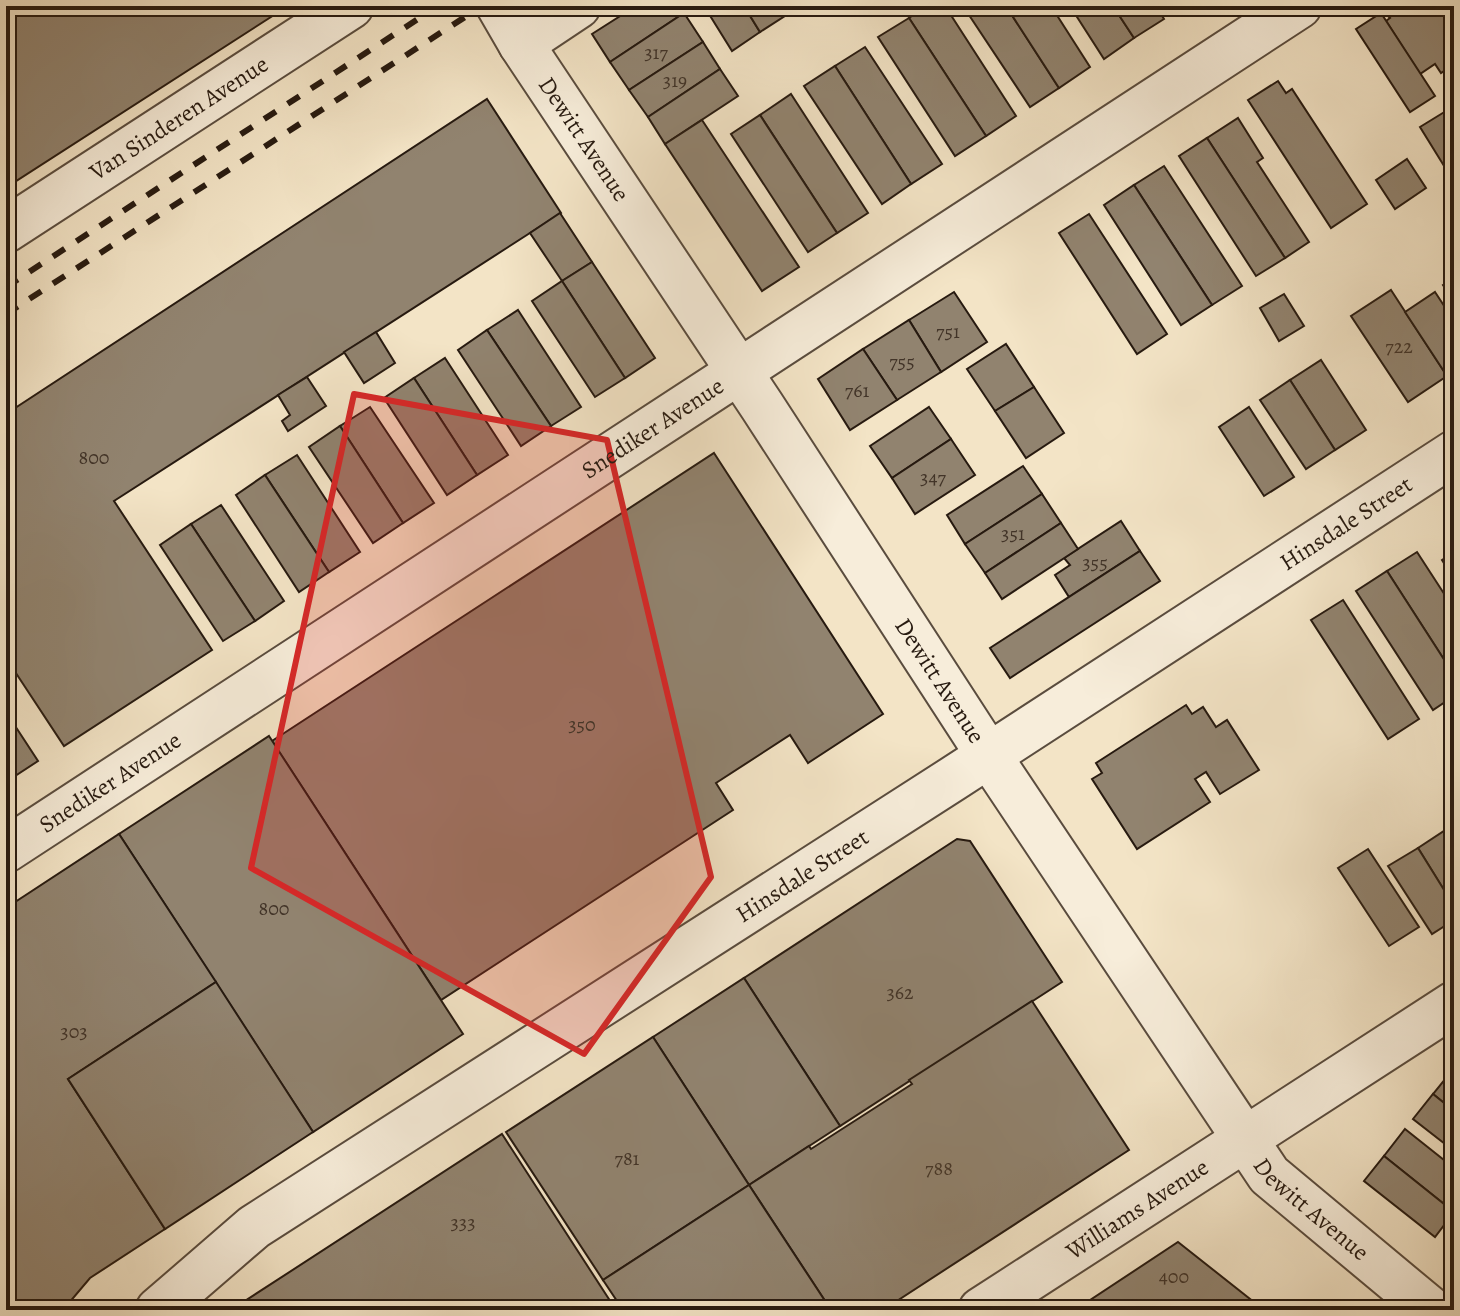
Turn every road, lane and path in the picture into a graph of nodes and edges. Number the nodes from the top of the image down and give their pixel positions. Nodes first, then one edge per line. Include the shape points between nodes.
1 (351, 6) edge
2 (499, 6) edge
3 (578, 6) edge
4 (1299, 6) edge
5 (521, 44) junction
6 (6, 230) edge
7 (738, 370) junction
8 (1454, 453) edge
9 (989, 756) junction
10 (6, 850) edge
11 (1454, 1004) edge
12 (1244, 1140) junction
13 (158, 1310) edge
14 (981, 1310) edge
15 (1431, 1310) edge

1 - 6 street, Van Sinderen Avenue
2 - 5 street, Dewitt Avenue
3 - 5 street
4 - 7 street, Snediker Avenue
5 - 7 street, Dewitt Avenue
7 - 9 street, Dewitt Avenue
7 - 10 street, Snediker Avenue
8 - 9 street, Hinsdale Street
9 - 12 street, Dewitt Avenue
9 - 13 street, Hinsdale Street via 254,1227
11 - 12 street, Williams Avenue
12 - 14 street, Williams Avenue
12 - 15 street, Dewitt Avenue via 1269,1175

